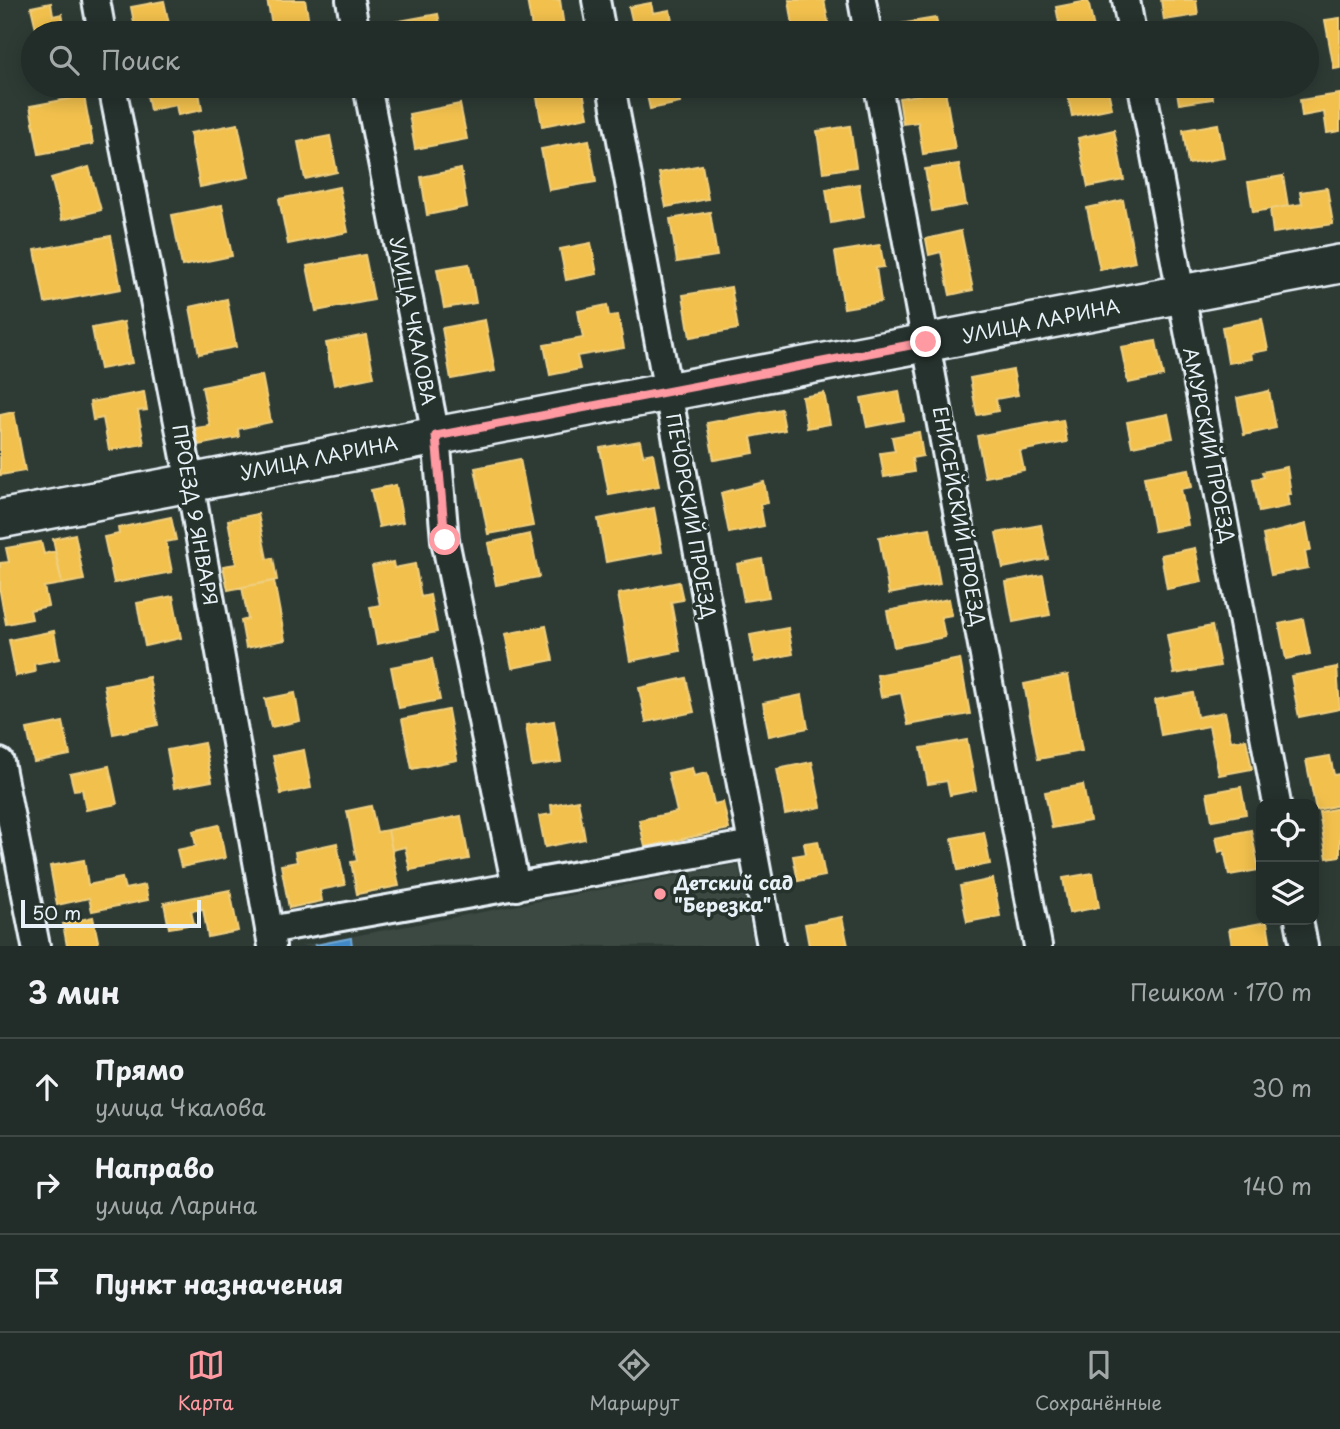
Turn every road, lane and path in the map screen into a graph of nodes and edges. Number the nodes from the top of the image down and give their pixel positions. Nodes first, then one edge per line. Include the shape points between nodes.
1 (96, 0) edge
2 (349, 0) edge
3 (596, 0) edge
4 (862, 0) edge
5 (1126, 0) edge
6 (100, 21) edge
7 (353, 21) edge
8 (600, 21) edge
9 (866, 21) edge
10 (1130, 21) edge
11 (114, 98) edge
12 (368, 98) edge
13 (613, 98) edge
14 (880, 98) edge
15 (1144, 98) edge
16 (1340, 264) edge
17 (1180, 294) junction
18 (926, 342) junction
19 (668, 391) junction
20 (436, 436) junction
21 (190, 483) junction
22 (0, 519) edge
23 (0, 762) edge
24 (1276, 799) edge
25 (752, 844) junction
26 (516, 887) junction
27 (1300, 925) edge
28 (271, 938) edge
29 (36, 946) edge
30 (771, 946) edge
31 (1038, 946) edge
32 (1304, 946) edge

1 - 6 street
2 - 7 street
3 - 8 street
4 - 9 street
5 - 10 street
11 - 21 street, ПРОЕЗД 9 ЯНВАРЯ
12 - 20 street, УЛИЦА ЧКАЛОВА
13 - 19 street, ПЕЧОРСКИЙ ПРОЕЗД
14 - 18 street, ЕНИСЕЙСКИЙ ПРОЕЗД
15 - 17 street, АМУРСКИЙ ПРОЕЗД
16 - 17 street, УЛИЦА ЛАРИНА
17 - 18 street, УЛИЦА ЛАРИНА
17 - 24 street, АМУРСКИЙ ПРОЕЗД
18 - 19 street, УЛИЦА ЛАРИНА
18 - 31 street, ЕНИСЕЙСКИЙ ПРОЕЗД
19 - 20 street, УЛИЦА ЛАРИНА
19 - 25 street, ПЕЧОРСКИЙ ПРОЕЗД
20 - 21 street, УЛИЦА ЛАРИНА
20 - 26 street, УЛИЦА ЧКАЛОВА via 445,540
21 - 22 street, УЛИЦА ЛАРИНА
21 - 28 street, ПРОЕЗД 9 ЯНВАРЯ
23 - 29 street
25 - 26 street
25 - 30 street, ПЕЧОРСКИЙ ПРОЕЗД
26 - 28 street
27 - 32 street

